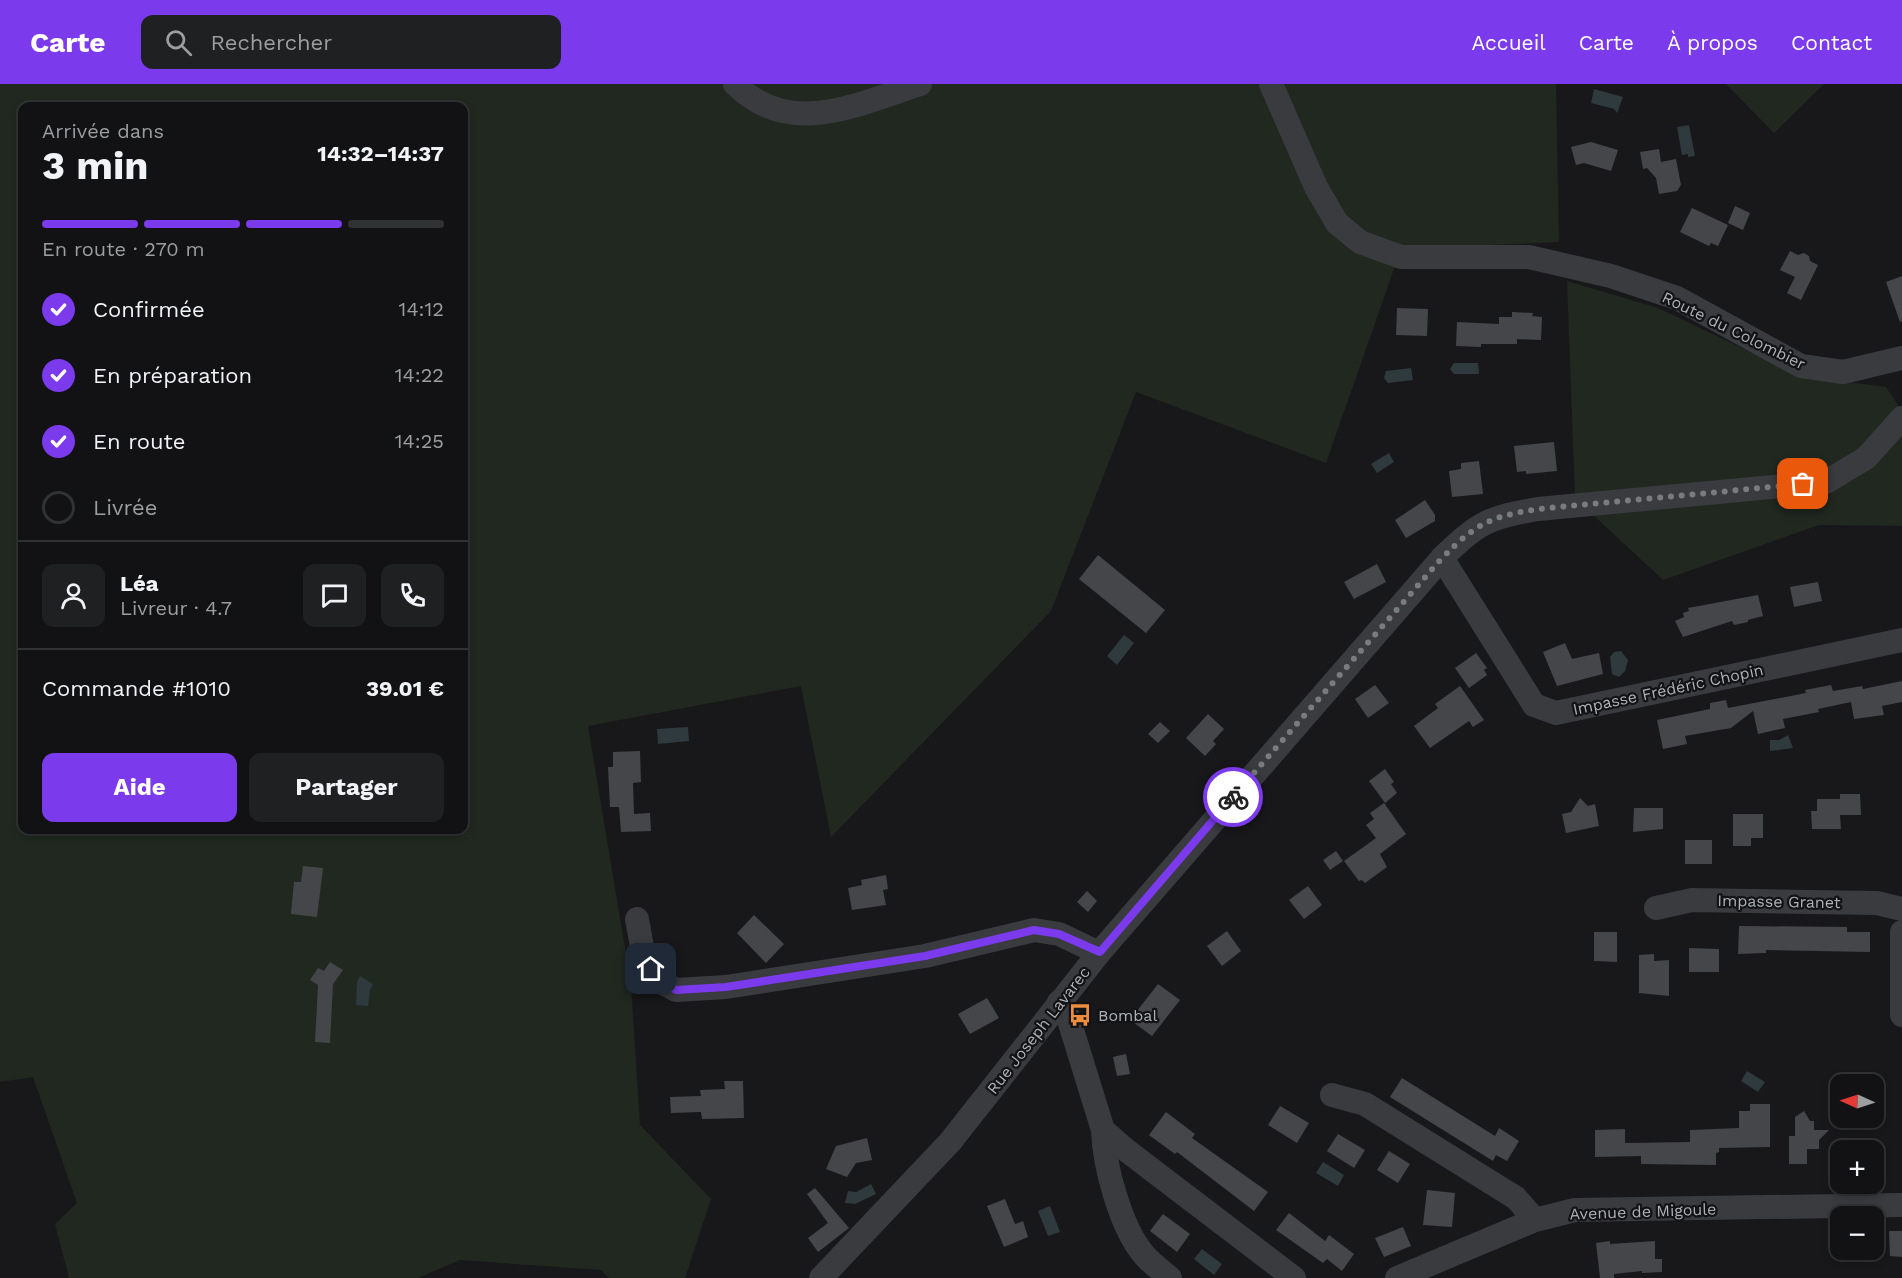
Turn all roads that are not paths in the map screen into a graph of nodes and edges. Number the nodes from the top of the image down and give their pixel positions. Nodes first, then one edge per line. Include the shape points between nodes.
1 (735, 84) edge
2 (920, 84) edge
3 (1271, 84) edge
4 (1902, 358) edge
5 (1902, 418) edge
6 (1442, 558) junction
7 (1902, 640) edge
8 (1656, 908) dead end
9 (1902, 909) edge
10 (637, 919) dead end
11 (1902, 932) edge
12 (1100, 952) junction
13 (1059, 1002) junction
14 (1902, 1015) edge
15 (1332, 1095) dead end
16 (1103, 1130) junction
17 (1143, 1163) junction
18 (1119, 1202) junction
19 (1902, 1205) edge
20 (1535, 1220) junction
21 (821, 1278) edge
22 (1170, 1278) edge
23 (1294, 1278) edge
24 (1397, 1278) edge

1 - 2 street via 765,106 806,115 846,108
3 - 4 street, Route du Colombier via 1316,187 1337,223 1360,242 1401,257 1529,257 1611,276 1677,298 1801,366 1844,372
5 - 6 street, Rue Joseph Lavarec via 1866,458 1826,482 1497,516 1471,529
6 - 7 street, Impasse Frédéric Chopin via 1534,705 1556,713
6 - 12 street, Rue Joseph Lavarec
8 - 9 street, Impasse Granet via 1692,900 1877,903
10 - 12 street via 644,958 659,981 676,990 726,987 913,958 1034,930 1059,934
11 - 14 street
12 - 13 street, Rue Joseph Lavarec
13 - 16 street via 1068,1017
13 - 21 street, Rue Joseph Lavarec via 950,1142
15 - 20 street via 1375,1110 1516,1198
16 - 17 street
16 - 18 street
17 - 18 street via 1122,1189
17 - 23 street
18 - 22 street via 1125,1225 1144,1256
19 - 20 street, Avenue de Migoule via 1575,1210
20 - 24 street, Avenue de Migoule

